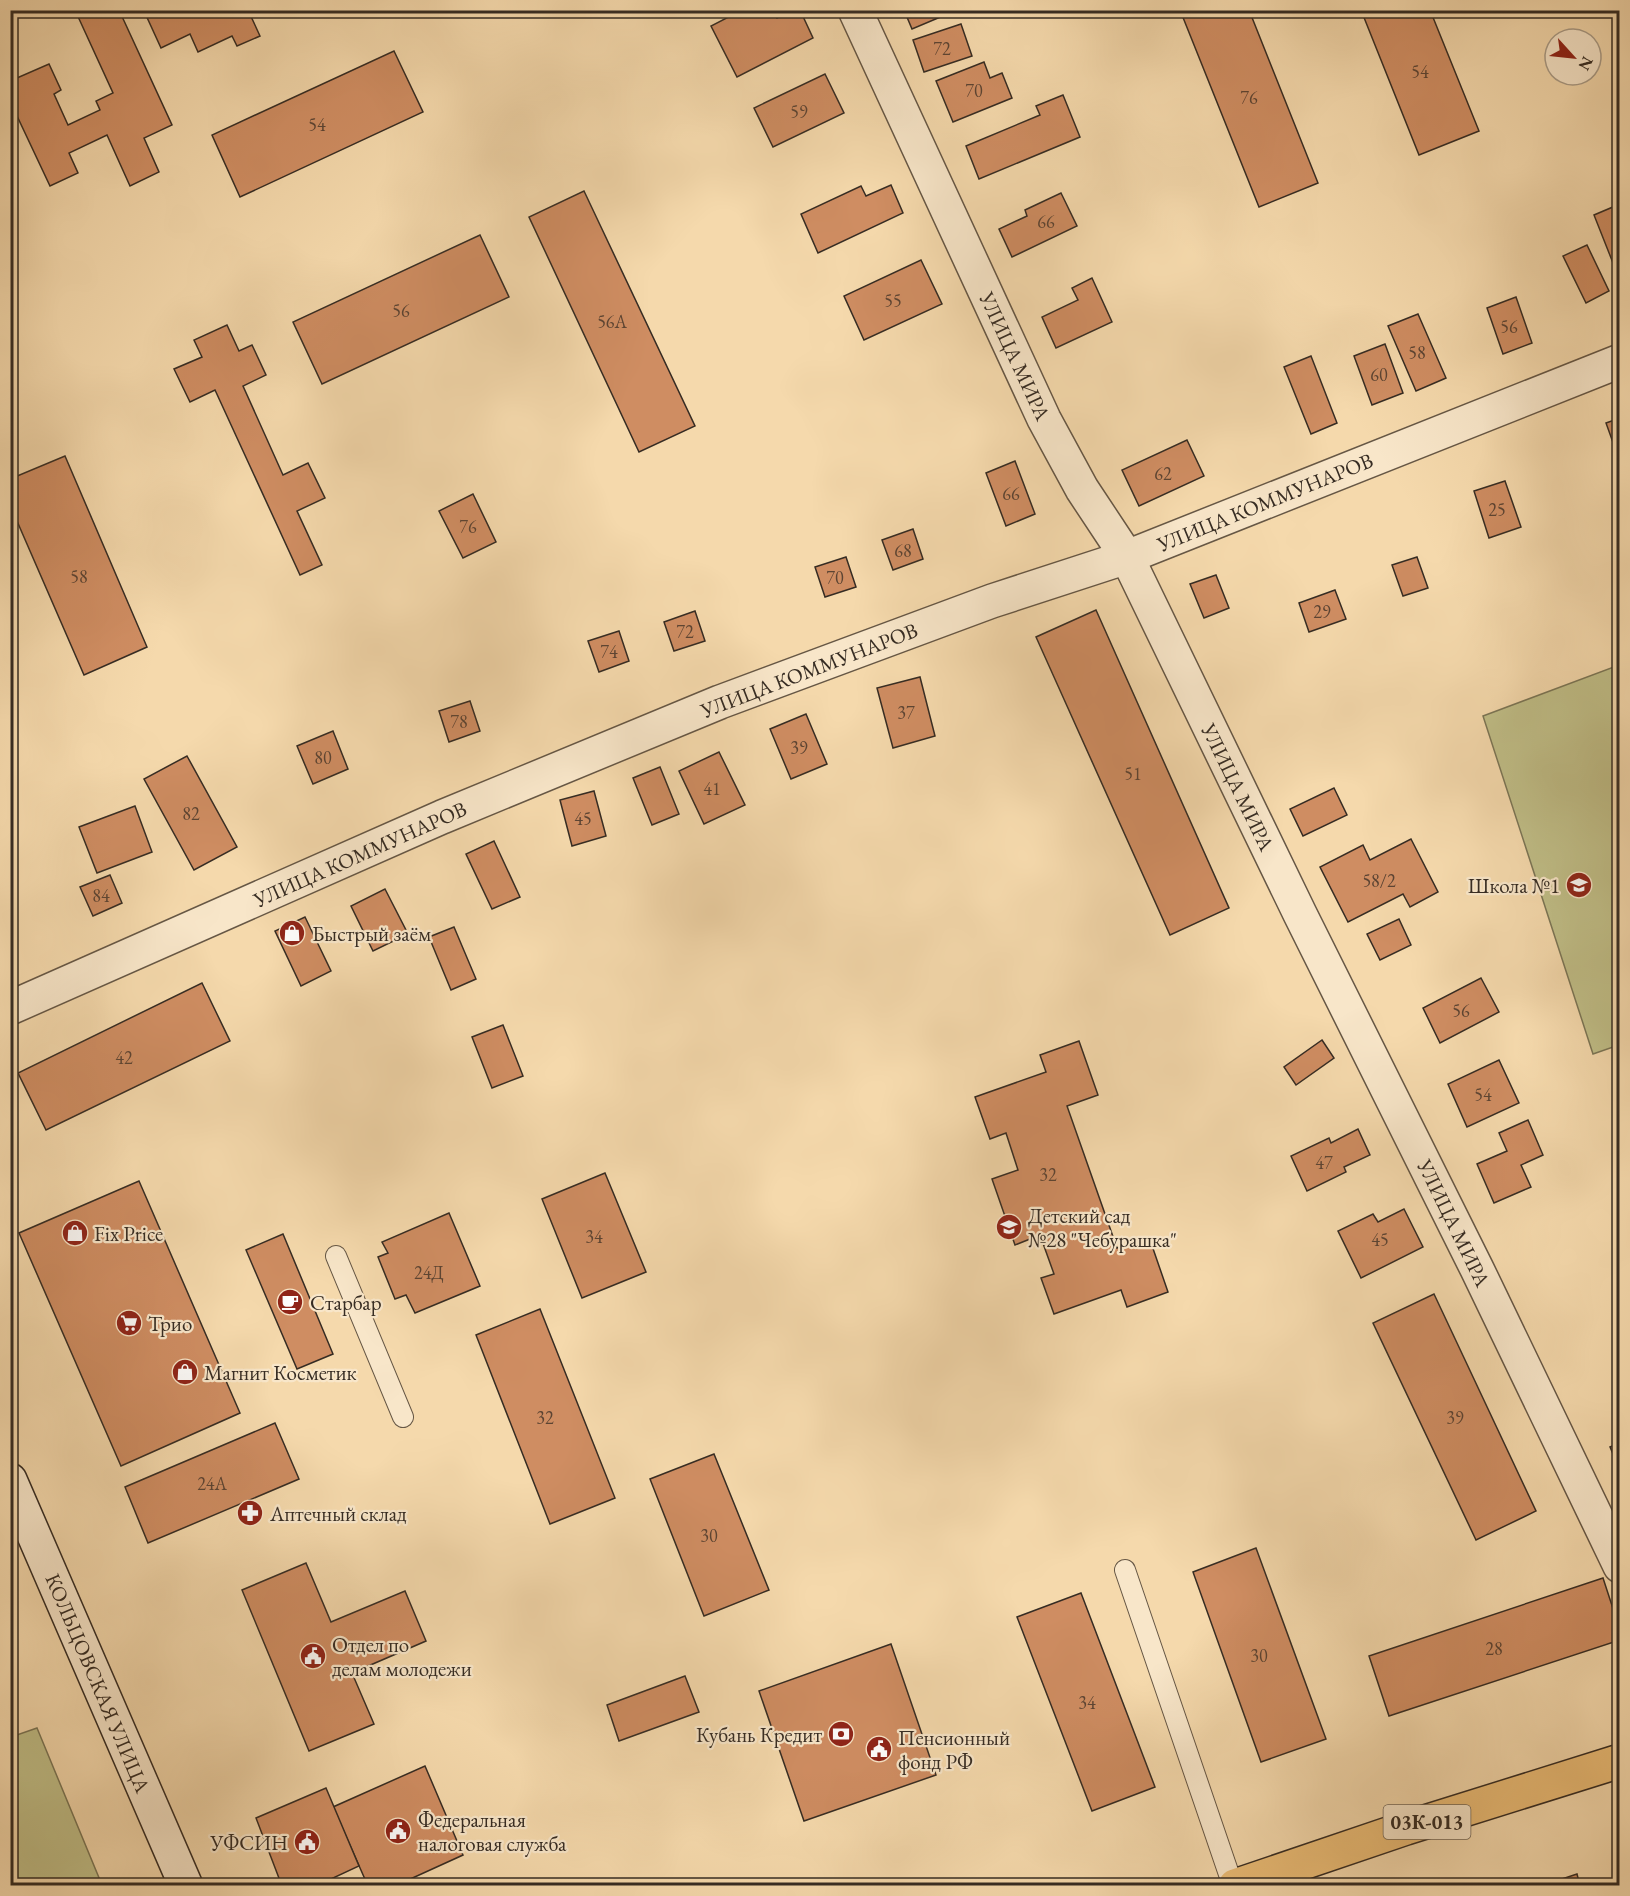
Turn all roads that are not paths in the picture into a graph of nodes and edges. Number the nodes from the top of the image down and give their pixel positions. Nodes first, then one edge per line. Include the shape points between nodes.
1 (855, 10) edge
2 (1620, 361) edge
3 (1127, 557) junction
4 (10, 1008) edge
5 (336, 1256) dead end
6 (403, 1417) dead end
7 (10, 1480) edge
8 (1620, 1566) edge
9 (1125, 1570) dead end
10 (1620, 1761) edge
11 (186, 1886) edge
12 (1234, 1886) edge

1 - 3 street, УЛИЦА МИРА via 1044,419 1082,489
2 - 3 street, УЛИЦА КОММУНАРОВ
3 - 4 street, УЛИЦА КОММУНАРОВ via 992,601 720,702 442,817
3 - 8 street, УЛИЦА МИРА
5 - 6 lane
7 - 11 street, КОЛЬЦОВСКАЯ УЛИЦА
9 - 12 lane
10 - 12 main road, 03К-013

